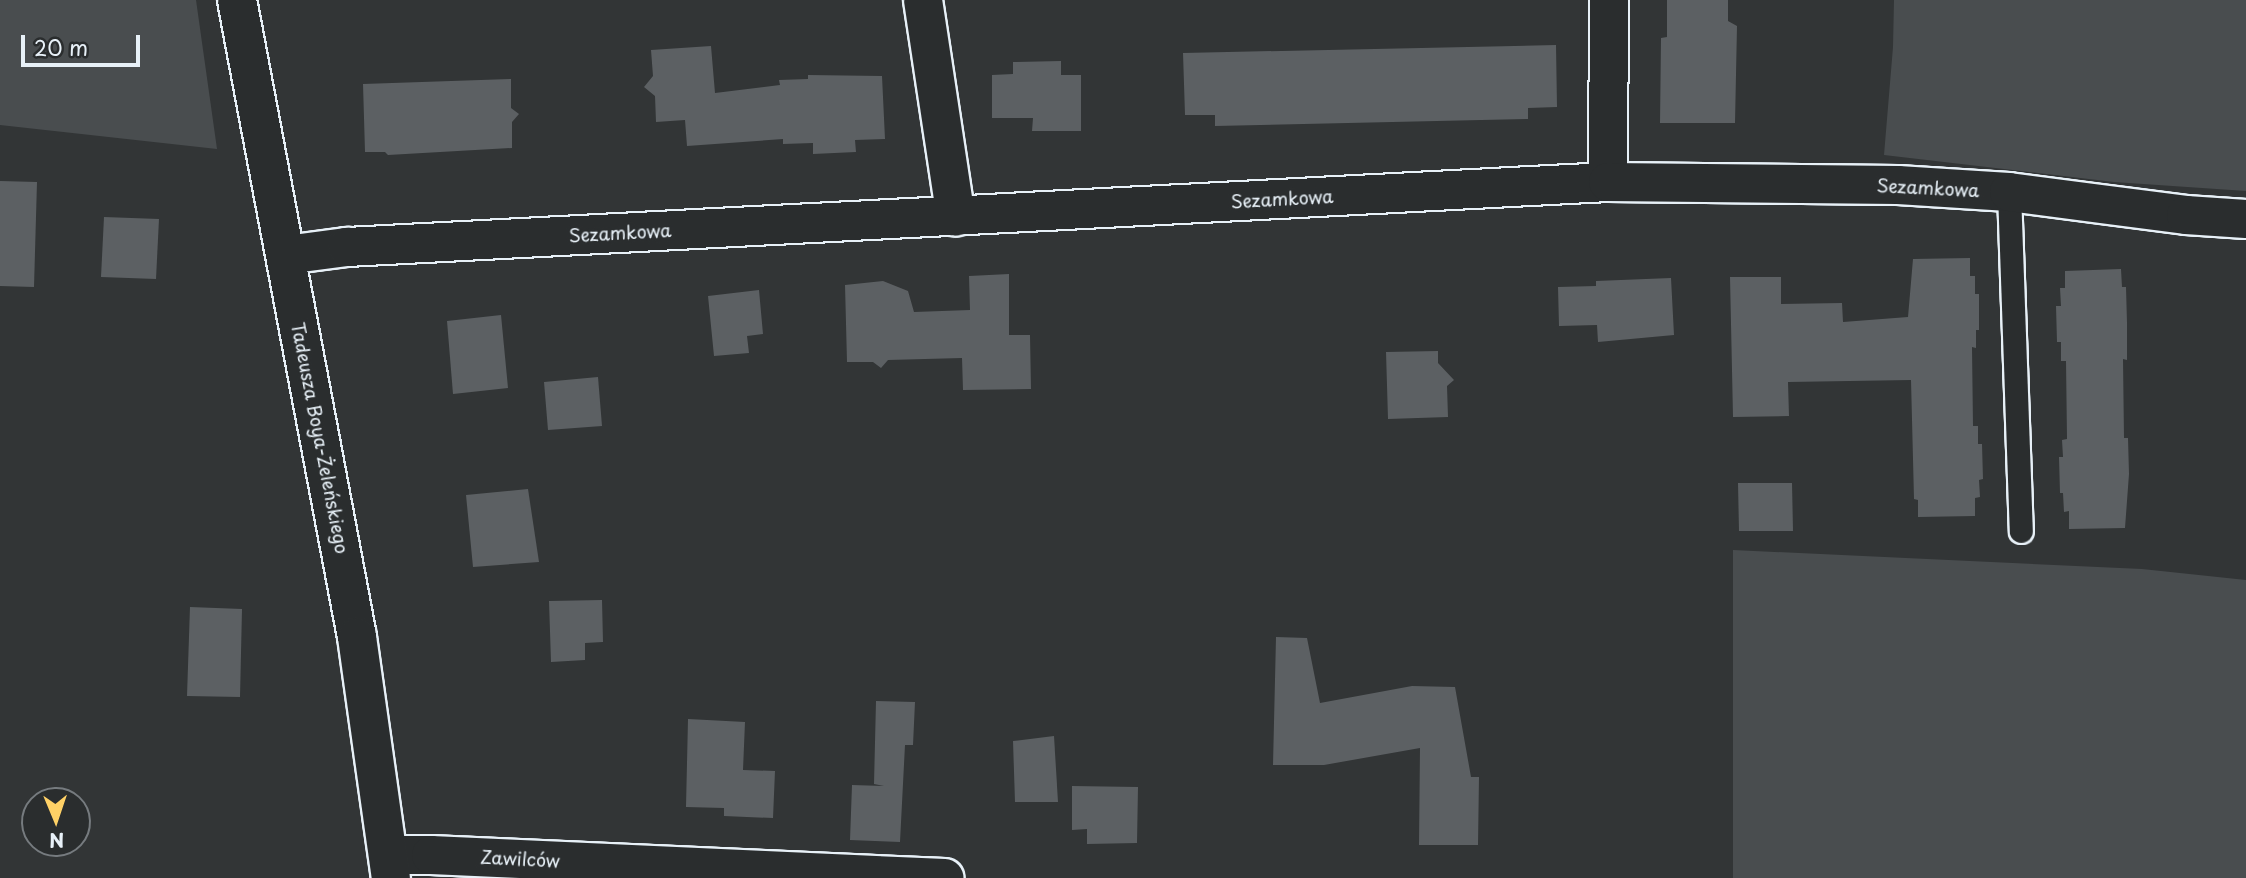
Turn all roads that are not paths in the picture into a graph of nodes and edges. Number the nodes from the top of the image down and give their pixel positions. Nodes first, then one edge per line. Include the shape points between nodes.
1 (237, 0) edge
2 (923, 0) edge
3 (1609, 0) edge
4 (1608, 182) junction
5 (2009, 192) junction
6 (956, 217) junction
7 (2246, 219) edge
8 (286, 255) junction
9 (2021, 531) dead end
10 (390, 867) edge
11 (944, 878) edge

1 - 8 street, Tadeusza Boya-Żeleńskiego
2 - 6 street
3 - 4 street
4 - 5 street, Sezamkowa via 1898,185
4 - 6 street, Sezamkowa
5 - 7 street, Sezamkowa
5 - 9 lane
6 - 8 street, Sezamkowa via 346,247
8 - 10 street, Tadeusza Boya-Żeleńskiego via 357,637
10 - 11 street, Zawilców via 431,855

